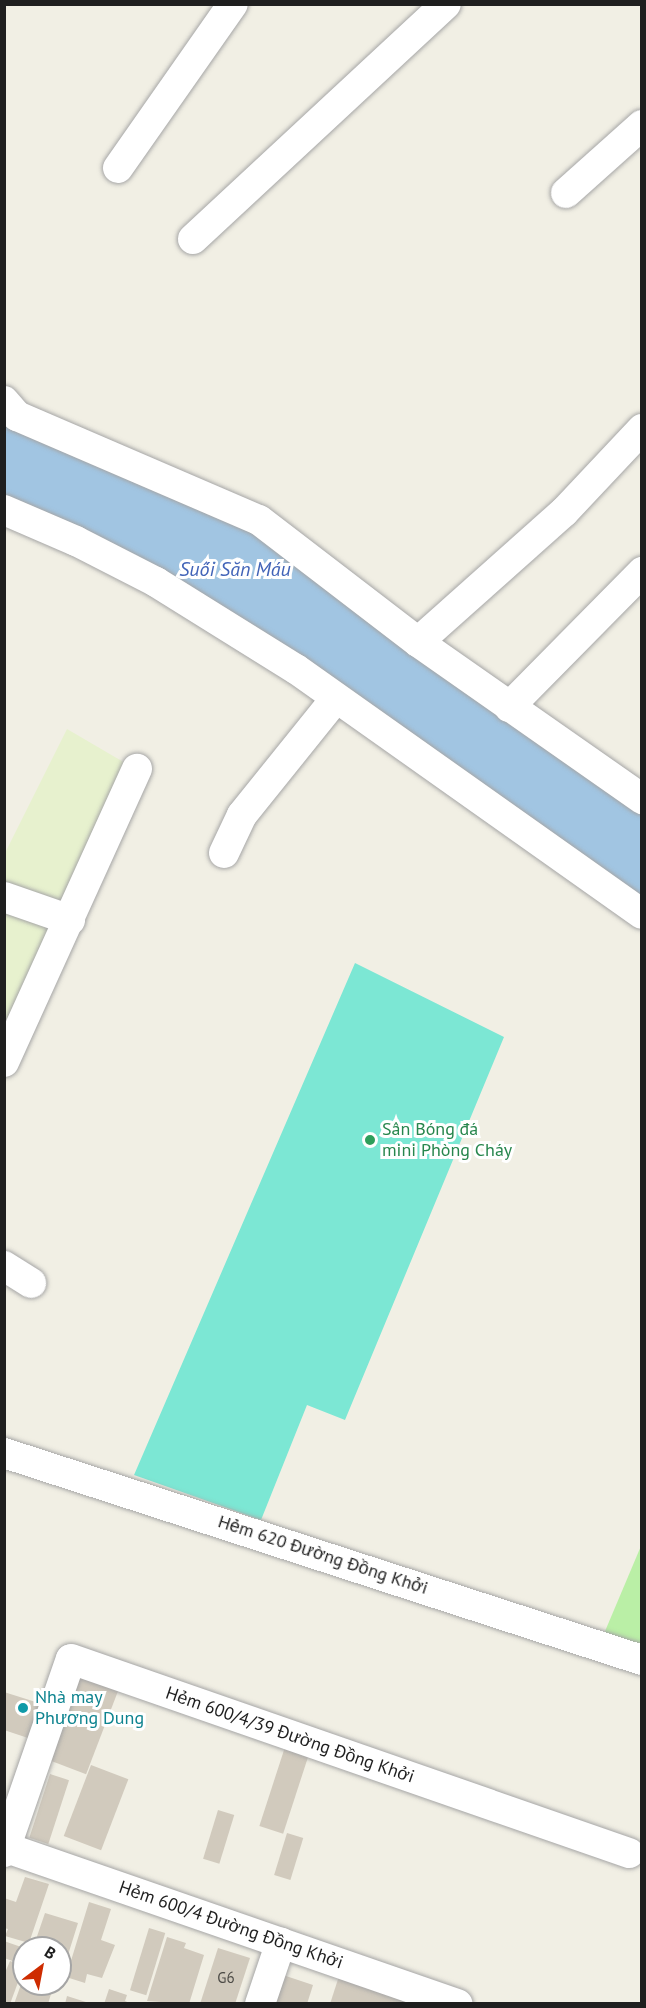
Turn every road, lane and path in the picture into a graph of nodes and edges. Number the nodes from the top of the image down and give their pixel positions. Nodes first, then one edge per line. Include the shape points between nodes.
1 (233, 4) edge
2 (446, 4) edge
3 (642, 125) edge
4 (118, 168) dead end
5 (566, 193) dead end
6 (193, 239) dead end
7 (4, 401) edge
8 (642, 429) edge
9 (4, 510) edge
10 (642, 572) edge
11 (418, 642) junction
12 (336, 698) junction
13 (509, 707) junction
14 (137, 769) dead end
15 (642, 799) edge
16 (224, 853) dead end
17 (4, 897) edge
18 (642, 914) edge
19 (70, 920) junction
20 (4, 1062) edge
21 (4, 1453) edge
22 (642, 1660) edge
23 (5, 1849) edge
24 (629, 1852) dead end
25 (281, 1942) junction
26 (260, 2004) edge
27 (458, 2004) edge

1 - 4 street
2 - 6 street
3 - 5 street
7 - 11 street via 17,416 259,520
8 - 11 street via 564,513
9 - 12 street via 156,582
10 - 13 street
11 - 13 street
12 - 16 street via 242,815
12 - 18 street
13 - 15 street
14 - 19 street
17 - 19 street
19 - 20 street
21 - 22 street, Hẻm 620 Đường Đồng Khởi
23 - 24 street, Hẻm 600/4/39 Đường Đồng Khởi via 71,1659
23 - 25 street, Hẻm 600/4 Đường Đồng Khởi
25 - 26 street
25 - 27 street, Hẻm 600/4 Đường Đồng Khởi

